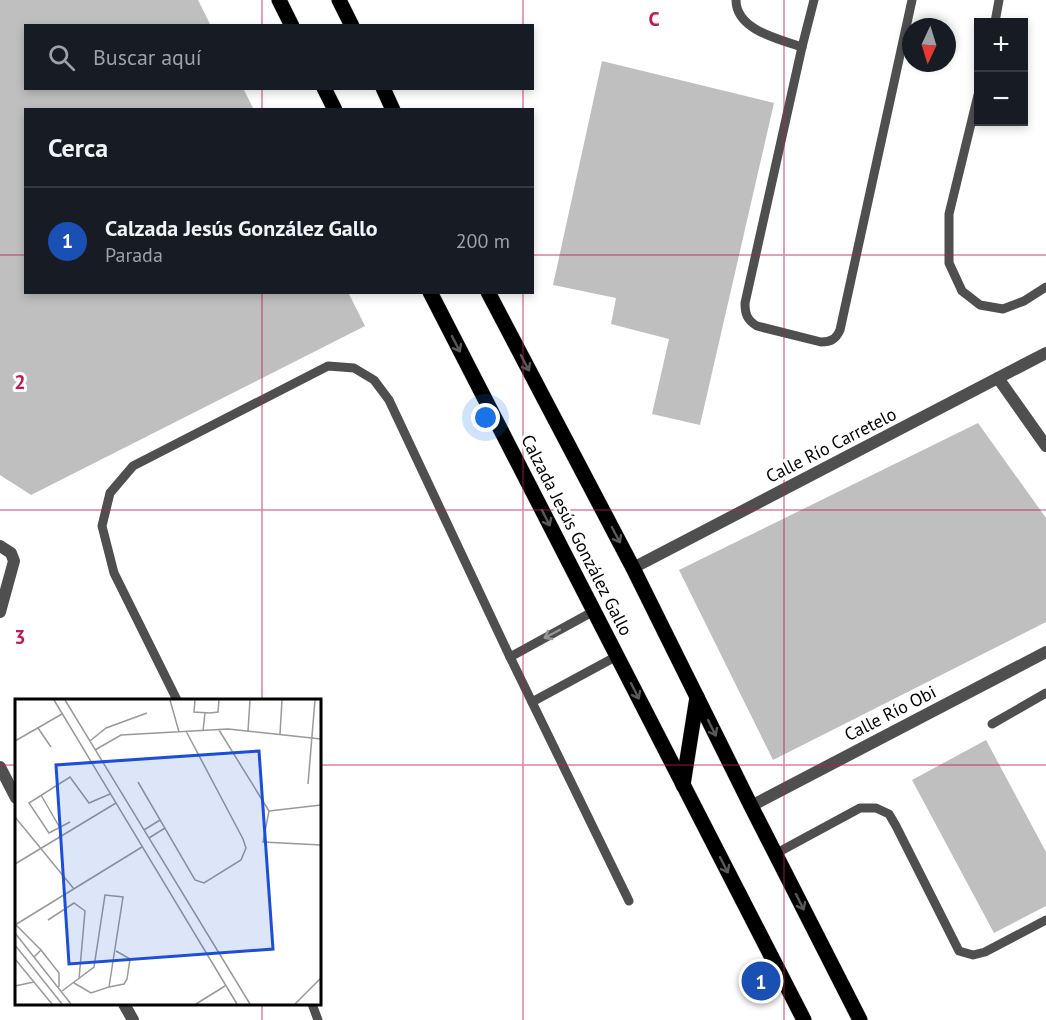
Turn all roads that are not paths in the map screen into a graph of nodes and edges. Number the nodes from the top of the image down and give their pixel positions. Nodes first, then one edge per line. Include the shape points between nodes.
1 (279, 0) edge
2 (339, 0) edge
3 (736, 0) edge
4 (814, 0) edge
5 (912, 0) edge
6 (999, 0) edge
7 (996, 18) edge
8 (291, 24) edge
9 (351, 24) edge
10 (802, 47) junction
11 (325, 90) edge
12 (384, 90) edge
13 (334, 108) edge
14 (392, 108) edge
15 (974, 112) edge
16 (1046, 287) edge
17 (431, 294) edge
18 (489, 294) edge
19 (1046, 353) edge
20 (998, 378) junction
21 (1046, 446) edge
22 (0, 546) edge
23 (633, 568) junction
24 (594, 611) junction
25 (0, 612) edge
26 (1046, 652) edge
27 (617, 656) junction
28 (510, 657) junction
29 (1045, 696) edge
30 (697, 697) junction
31 (177, 699) edge
32 (532, 702) junction
33 (992, 724) dead end
34 (0, 767) edge
35 (683, 785) junction
36 (15, 796) edge
37 (750, 806) junction
38 (775, 854) junction
39 (629, 902) dead end
40 (1046, 920) edge
41 (125, 1005) edge
42 (312, 1005) edge
43 (133, 1020) edge
44 (318, 1020) edge
45 (804, 1020) edge
46 (860, 1020) edge

1 - 8 main road
2 - 9 main road
3 - 10 lane via 744,21 759,32
4 - 10 lane
5 - 10 lane via 840,330 828,342 756,326 745,311
6 - 7 lane
11 - 13 main road
12 - 14 main road
15 - 16 lane via 949,214 949,263 962,291 980,305 1003,309
17 -> 24 main road, Calzada Jesús González Gallo
18 -> 23 main road, Calzada Jesús González Gallo
19 - 20 street, Calle Río Carretelo
20 - 21 street
20 - 23 street, Calle Río Carretelo
22 - 25 street via 11,553 14,561
23 - 30 main road, Calzada Jesús González Gallo
24 - 27 main road, Calzada Jesús González Gallo
24 -> 28 lane
26 - 37 street, Calle Río Obi
27 - 32 lane
27 -> 35 main road, Calzada Jesús González Gallo
28 - 31 lane via 389,400 374,380 354,368 328,366 133,466 110,493 102,526 114,573
28 - 32 lane
29 - 33 lane
30 - 35 main road
30 -> 37 main road, Calzada Jesús González Gallo
32 - 39 lane
34 - 36 street
35 -> 45 main road, Calzada Jesús González Gallo
37 - 38 main road, Calzada Jesús González Gallo
38 - 40 lane via 860,808 876,808 889,814 896,826 959,951 974,955 984,952
38 -> 46 main road, Calzada Jesús González Gallo
41 - 43 street
42 - 44 lane

